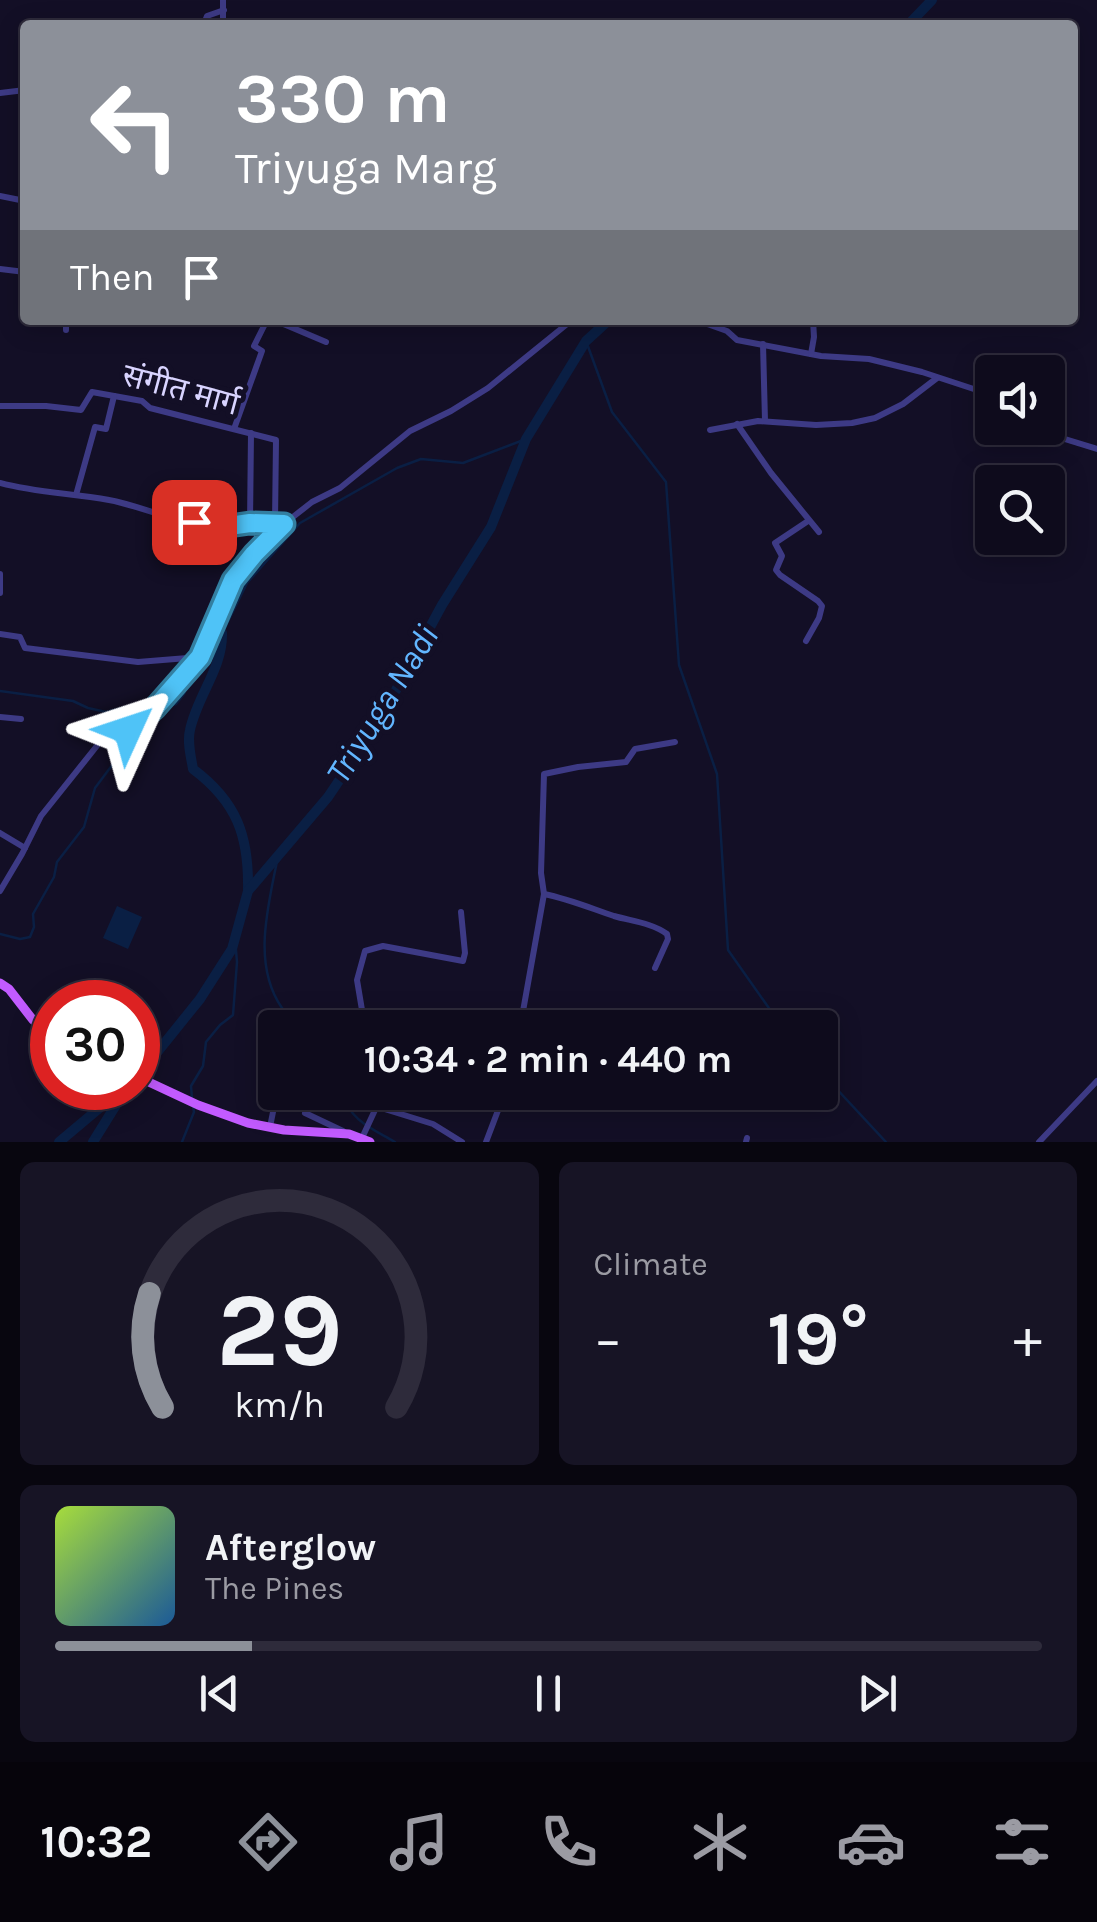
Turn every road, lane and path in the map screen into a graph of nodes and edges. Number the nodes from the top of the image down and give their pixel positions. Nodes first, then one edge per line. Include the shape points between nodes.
1 (223, 0) edge
2 (224, 10) junction
3 (205, 20) edge
4 (223, 20) edge
5 (66, 325) edge
6 (267, 325) edge
7 (283, 325) edge
8 (566, 325) edge
9 (711, 325) edge
10 (813, 325) edge
11 (66, 330) dead end
12 (326, 342) dead end
13 (763, 344) junction
14 (811, 354) junction
15 (938, 378) junction
16 (975, 390) edge
17 (114, 396) junction
18 (0, 406) edge
19 (766, 422) junction
20 (738, 424) junction
21 (234, 429) junction
22 (710, 430) dead end
23 (250, 433) junction
24 (1065, 439) edge
25 (1097, 449) edge
26 (0, 483) edge
27 (76, 495) junction
28 (808, 520) junction
29 (275, 522) junction
30 (250, 523) junction
31 (284, 524) junction
32 (819, 532) dead end
33 (0, 574) edge
34 (0, 592) edge
35 (0, 634) edge
36 (806, 641) dead end
37 (200, 657) junction
38 (0, 718) edge
39 (20, 719) dead end
40 (675, 742) dead end
41 (0, 833) edge
42 (25, 848) junction
43 (0, 891) edge
44 (544, 894) junction
45 (461, 912) dead end
46 (655, 968) dead end
47 (0, 983) edge
48 (362, 1010) edge
49 (523, 1010) edge
50 (30, 1016) edge
51 (1097, 1081) edge
52 (160, 1088) edge
53 (273, 1110) edge
54 (375, 1110) edge
55 (388, 1110) edge
56 (498, 1110) edge
57 (305, 1113) dead end
58 (270, 1127) junction
59 (349, 1134) junction
60 (366, 1140) edge
61 (462, 1142) edge
62 (486, 1142) edge
63 (1038, 1142) edge

1 - 2 street
2 - 3 street
2 - 4 street
5 - 11 street
6 - 21 street via 254,346 262,351
7 - 12 street
8 - 31 street via 488,388 410,431
9 - 13 street via 737,340
10 - 14 street
13 - 14 street
13 - 19 street
14 - 15 street via 869,359
15 - 16 street
15 - 19 street via 874,418 816,426
17 - 18 street, संगीत मार्ग via 92,392 81,410
17 - 21 street, संगीत मार्ग
17 - 27 street via 106,429 94,426
19 - 20 street
20 - 22 street
20 - 28 street
21 - 23 street, संगीत मार्ग
23 - 29 street, संगीत मार्ग via 276,440
23 - 30 street
24 - 25 street
26 - 27 street
27 - 30 street via 194,522
28 - 32 street
28 - 36 street via 775,543 782,556 776,570 822,606
29 - 30 street
29 - 31 street
31 - 37 street via 233,580
33 - 34 street
35 - 37 street via 20,638 25,648 138,662
37 - 42 street via 155,708 100,742 40,816
38 - 39 street
40 - 44 street via 636,749 626,762 544,774
41 - 42 street
42 - 43 street
44 - 46 street via 659,928 668,939
44 - 49 street
45 - 48 street via 464,961 383,946 364,950 358,980
47 - 50 main road
51 - 63 street
52 - 58 main road
53 - 58 street
54 - 60 street
55 - 61 street via 433,1124
56 - 62 street
57 - 59 street
58 - 59 main road
59 - 60 main road

